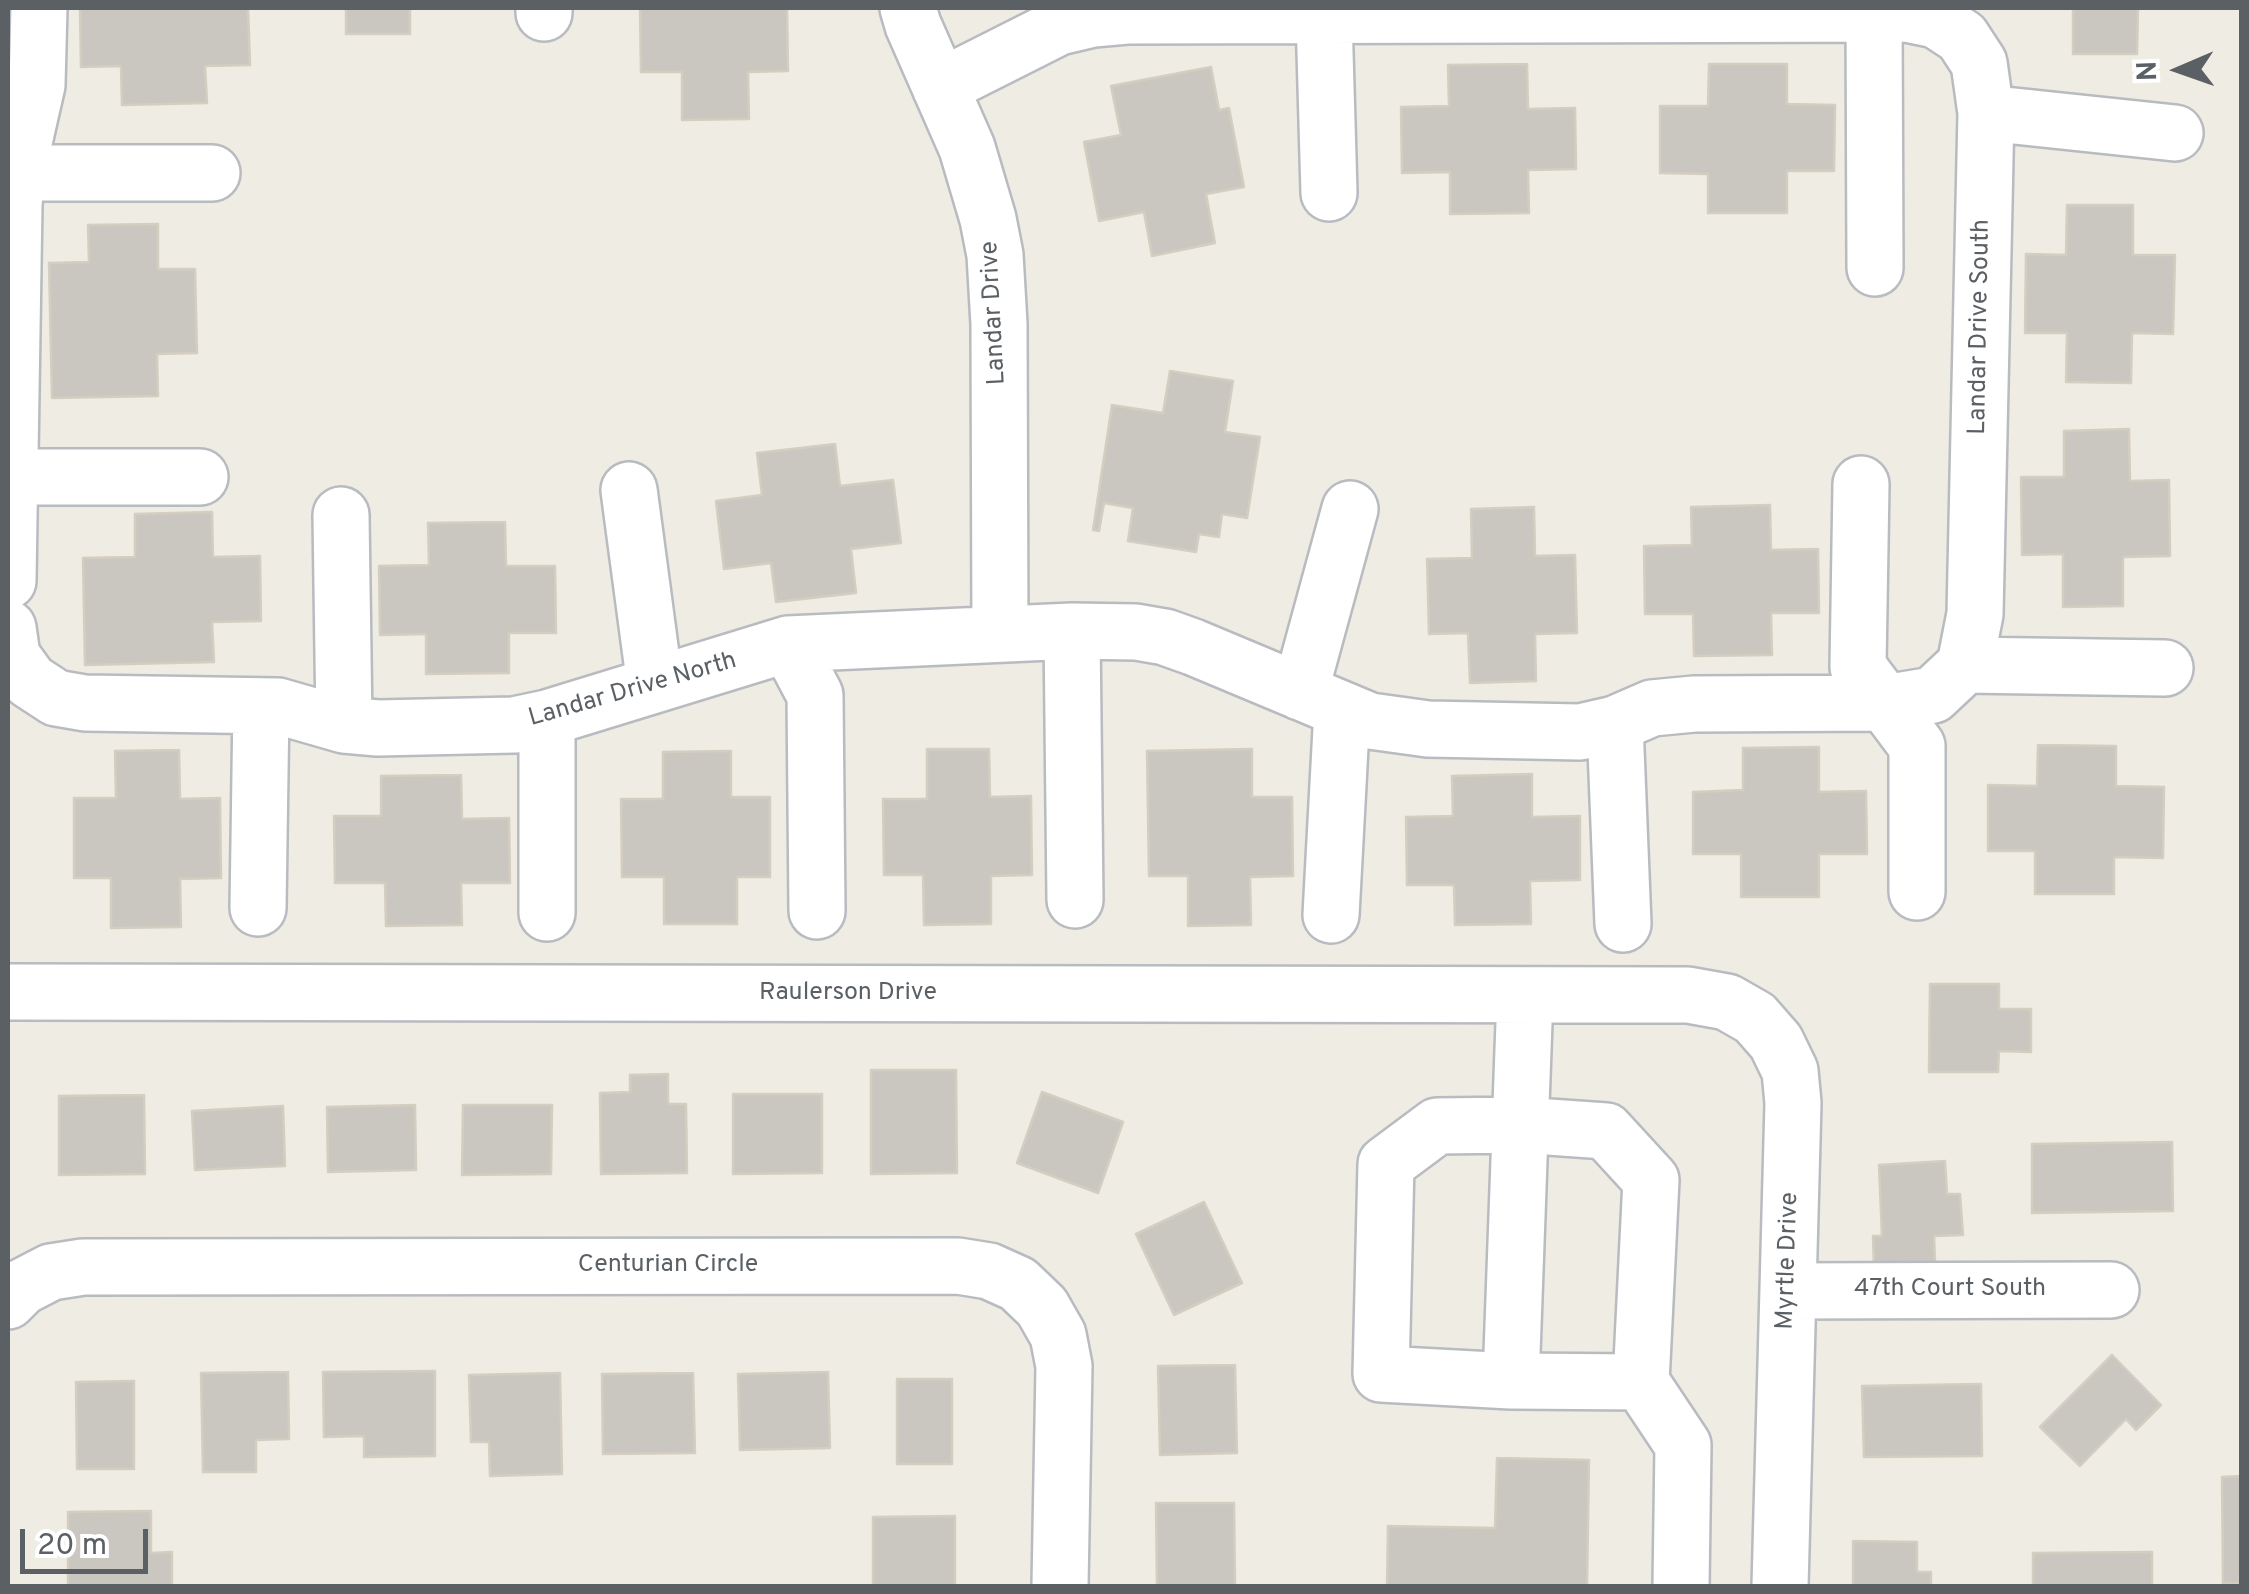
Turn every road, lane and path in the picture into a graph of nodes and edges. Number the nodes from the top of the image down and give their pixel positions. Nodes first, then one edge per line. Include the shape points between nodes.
1 (38, 8) edge
2 (908, 8) edge
3 (1738, 11) edge
4 (1208, 12) edge
5 (1474, 12) edge
6 (1874, 14) junction
7 (1324, 16) junction
8 (1968, 22) edge
9 (940, 87) junction
10 (1986, 113) junction
11 (20, 114) edge
12 (2175, 132) dead end
13 (16, 172) junction
14 (212, 173) dead end
15 (1328, 192) dead end
16 (1875, 268) dead end
17 (9, 381) edge
18 (9, 477) edge
19 (200, 477) dead end
20 (1861, 484) dead end
21 (629, 490) dead end
22 (1350, 509) dead end
23 (341, 514) dead end
24 (8, 581) edge
25 (8, 628) edge
26 (1072, 631) junction
27 (1000, 634) junction
28 (788, 644) junction
29 (1965, 664) junction
30 (2165, 668) dead end
31 (654, 685) junction
32 (15, 689) edge
33 (1321, 701) junction
34 (1885, 703) junction
35 (261, 706) junction
36 (548, 718) junction
37 (1615, 724) junction
38 (344, 725) junction
39 (1917, 892) dead end
40 (1075, 900) dead end
41 (258, 908) dead end
42 (817, 911) dead end
43 (547, 913) dead end
44 (1330, 915) dead end
45 (1623, 924) dead end
46 (8, 992) edge
47 (1524, 995) junction
48 (1688, 995) joint
49 (1520, 1125) junction
50 (2111, 1290) dead end
51 (1789, 1291) junction
52 (8, 1301) edge
53 (1512, 1381) junction
54 (1641, 1382) junction
55 (1060, 1586) edge
56 (1680, 1586) edge
57 (1780, 1586) edge

1 - 11 street via 37,85
2 - 9 street, Landar Drive
3 - 5 street, Landar Drive South
3 - 6 street, Landar Drive South
4 - 7 street, Landar Drive South
4 - 9 street, Landar Drive South via 1076,23
5 - 7 street, Landar Drive South
6 - 8 street, Landar Drive South
6 - 16 street
7 - 15 street
8 - 10 street, Landar Drive South
9 - 27 street, Landar Drive via 967,148 995,255
10 - 12 street
10 - 29 street, Landar Drive South via 1976,614
11 - 13 street
13 - 14 street
13 - 17 street
17 - 18 street
18 - 19 street
18 - 24 street
20 - 34 street via 1858,667
21 - 31 street
22 - 33 street
23 - 38 street
25 - 32 street, Landar Drive North
26 - 27 street
26 - 33 street via 1165,637
26 - 40 street
27 - 28 street, Landar Drive North
28 - 31 street, Landar Drive North
28 - 42 street via 814,694
29 - 30 street
29 - 34 street via 1932,695
31 - 36 street, Landar Drive North
32 - 35 street, Landar Drive North via 85,703
33 - 37 street via 1370,721 1428,730 1580,732
33 - 44 street
34 - 37 street via 1694,704 1652,708
34 - 39 street via 1917,746
35 - 38 street, Landar Drive North
35 - 41 street
36 - 38 street, Landar Drive North via 514,725
36 - 43 street
37 - 45 street
46 - 47 street, Raulerson Drive
47 - 48 street, Raulerson Drive
47 - 49 street
48 - 51 street, Myrtle Drive via 1727,1002 1755,1018 1790,1071
49 - 53 street
49 - 53 street via 1437,1126 1386,1164 1381,1374
49 - 54 street via 1606,1132 1651,1180
50 - 51 street, 47th Court South
51 - 57 street, Myrtle Drive
52 - 55 street, Centurian Circle via 51,1272 83,1268 989,1270 1018,1284 1058,1334 1064,1366
53 - 54 street
54 - 56 street via 1683,1445

